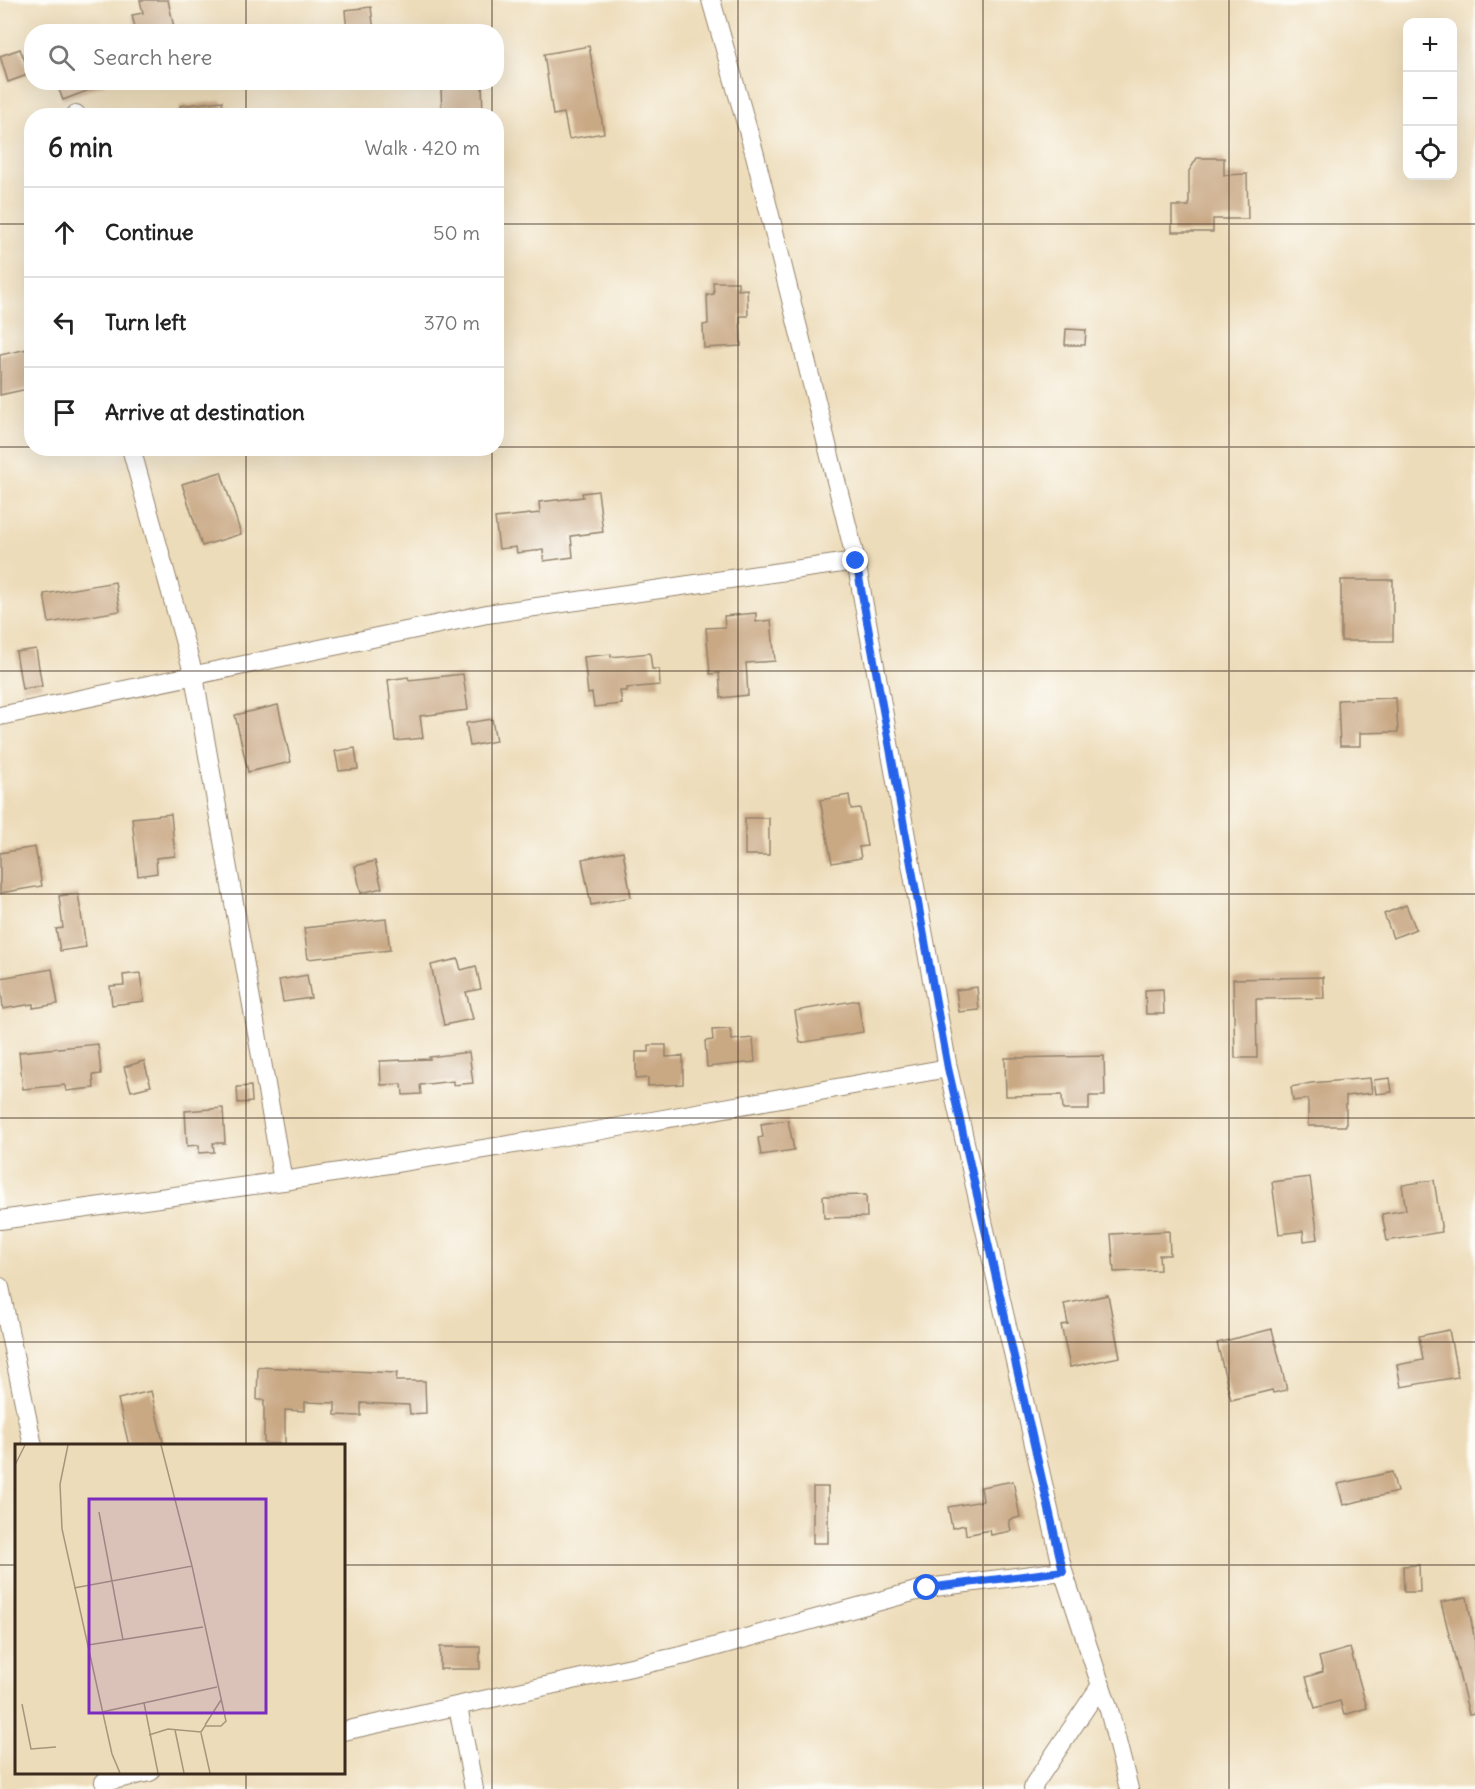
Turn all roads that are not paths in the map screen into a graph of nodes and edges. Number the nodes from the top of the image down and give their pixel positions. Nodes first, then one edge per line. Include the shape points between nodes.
1 (711, 0) edge
2 (133, 456) edge
3 (856, 561) junction
4 (194, 676) junction
5 (0, 716) edge
6 (948, 1068) junction
7 (283, 1181) junction
8 (0, 1220) edge
9 (0, 1287) edge
10 (33, 1444) edge
11 (1063, 1571) junction
12 (1101, 1685) junction
13 (459, 1707) junction
14 (345, 1731) edge
15 (144, 1774) edge
16 (104, 1781) edge
17 (474, 1789) edge
18 (1033, 1789) edge
19 (1129, 1789) edge

1 - 3 street via 755,155
2 - 4 street
3 - 4 street via 487,614
3 - 6 street
4 - 5 street
4 - 7 street
6 - 7 street via 614,1128
6 - 11 street
7 - 8 street
9 - 10 street
11 - 12 street
11 - 13 street via 927,1588 686,1655
12 - 18 street
12 - 19 street
13 - 14 street
13 - 17 street
15 - 16 street

